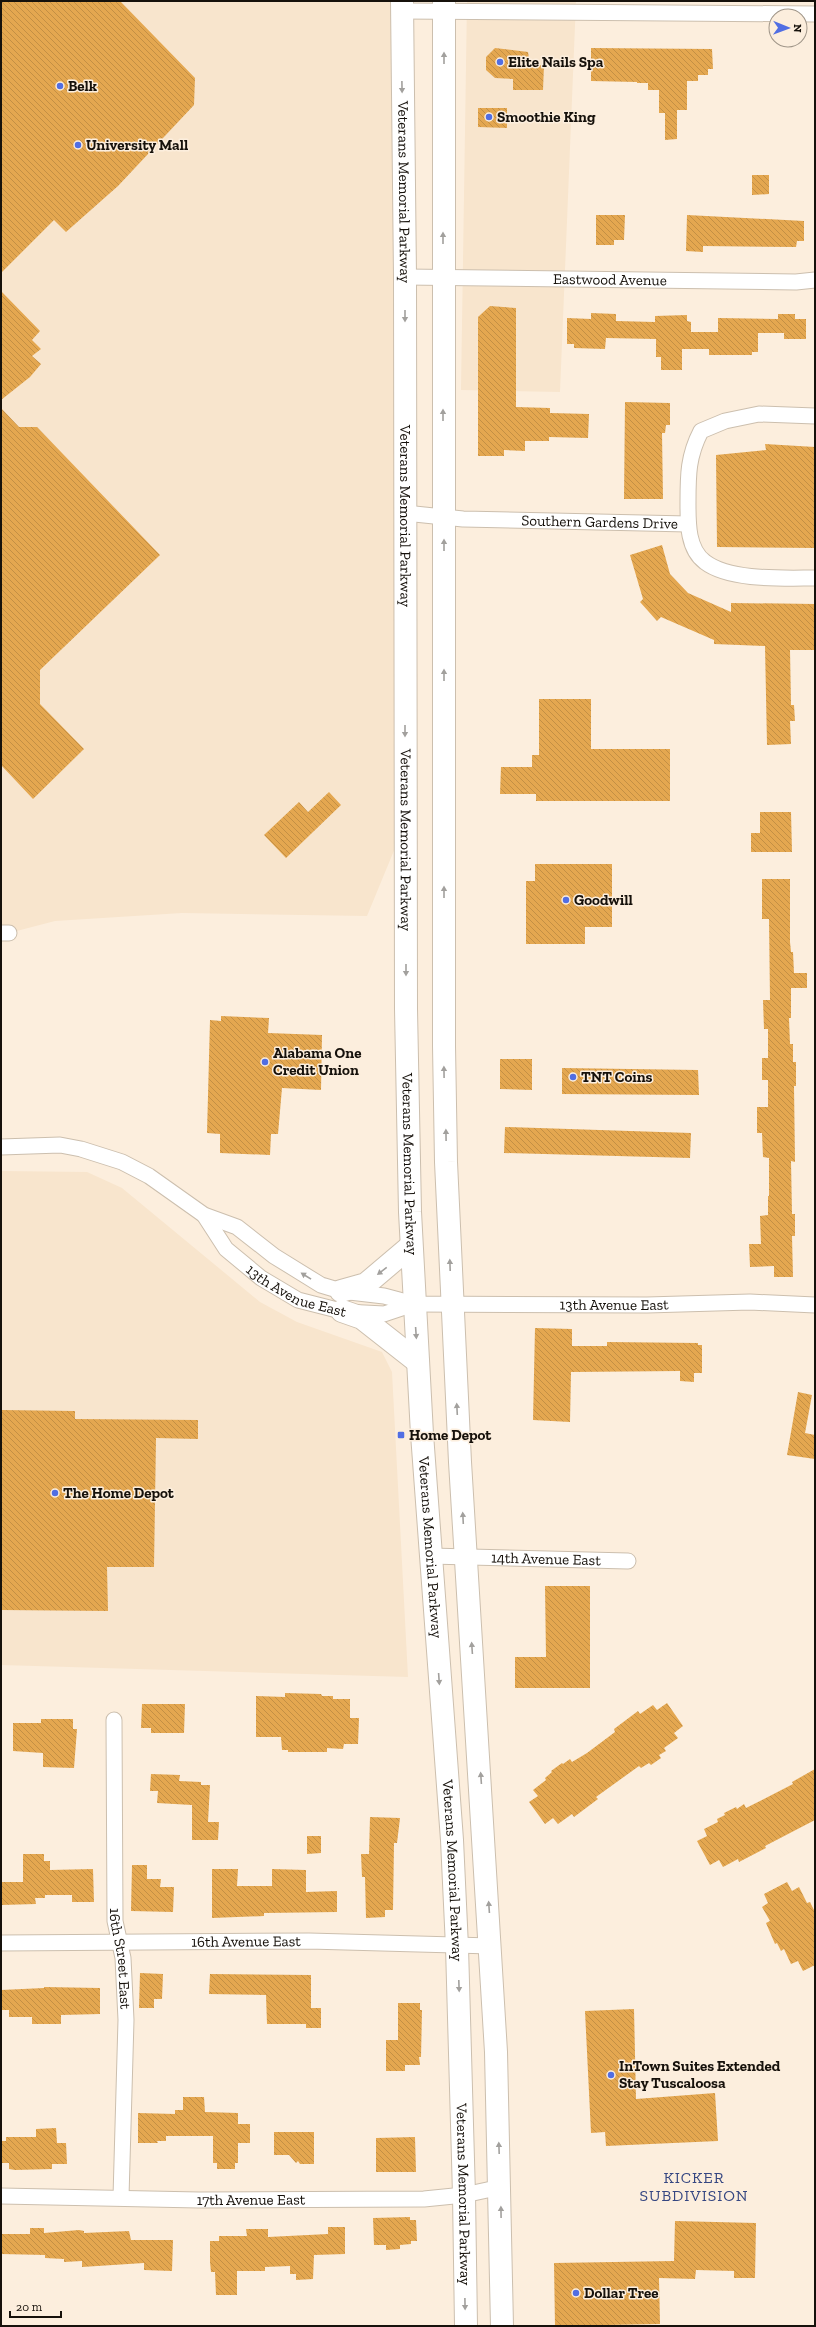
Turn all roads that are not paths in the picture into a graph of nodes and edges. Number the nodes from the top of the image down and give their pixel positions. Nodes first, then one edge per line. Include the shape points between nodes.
1 (401, 6) edge
2 (444, 6) edge
3 (815, 14) edge
4 (405, 277) junction
5 (443, 277) junction
6 (815, 280) edge
7 (815, 416) edge
8 (405, 513) junction
9 (444, 518) junction
10 (688, 524) junction
11 (815, 578) edge
12 (1, 1146) edge
13 (204, 1215) junction
14 (411, 1246) junction
15 (341, 1301) junction
16 (414, 1304) junction
17 (452, 1304) junction
18 (815, 1305) edge
19 (418, 1362) junction
20 (430, 1556) junction
21 (465, 1556) junction
22 (628, 1561) dead end
23 (114, 1720) dead end
24 (119, 1941) junction
25 (1, 1943) edge
26 (491, 1946) junction
27 (457, 1947) junction
28 (501, 2187) junction
29 (464, 2195) junction
30 (1, 2196) edge
31 (121, 2197) junction
32 (466, 2326) edge
33 (502, 2326) edge

1 - 2 street
1 -> 4 main road, Veterans Memorial Parkway
2 - 3 street
5 -> 2 main road
4 - 5 street, Eastwood Avenue
4 -> 8 main road, Veterans Memorial Parkway
5 - 6 street, Eastwood Avenue via 796,282
9 -> 5 main road
7 - 10 street via 759,414 725,421 701,431 691,455 688,474
8 - 9 street, Southern Gardens Drive
8 -> 14 main road, Veterans Memorial Parkway via 406,1009
9 - 10 street, Southern Gardens Drive via 589,524
17 -> 9 main road via 444,1046
10 - 11 street, Southern Gardens Drive via 693,545 704,562 727,573 762,577
12 - 13 street, 13th Avenue East via 60,1145 122,1162 149,1176
15 -> 13 street, 13th Avenue East via 321,1285 274,1256 237,1227
13 - 15 street, 13th Avenue East via 226,1249 260,1278 298,1300
14 -> 15 main road via 366,1284
14 - 16 main road, Veterans Memorial Parkway
15 - 16 street, 13th Avenue East via 384,1296
15 - 16 street, 13th Avenue East via 384,1314
15 - 19 main road
16 - 17 street, 13th Avenue East
16 -> 19 main road, Veterans Memorial Parkway
17 - 18 street, 13th Avenue East via 647,1305 750,1302
21 -> 17 main road
19 - 20 main road, Veterans Memorial Parkway
20 - 21 street, 14th Avenue East
20 -> 27 main road, Veterans Memorial Parkway via 452,1840
21 - 22 street, 14th Avenue East
26 -> 21 main road
23 - 24 street, 16th Street East via 115,1921
24 - 25 street, 16th Avenue East
24 - 27 street, 16th Avenue East via 309,1941
24 - 31 street, 16th Street East via 123,1958 126,2020
26 - 27 street, 16th Avenue East
28 -> 26 main road
27 -> 29 main road, Veterans Memorial Parkway
28 - 29 street, 17th Avenue East
33 -> 28 main road
29 - 31 street, 17th Avenue East via 424,2200 199,2200
29 -> 32 main road, Veterans Memorial Parkway
30 - 31 street, 17th Avenue East

